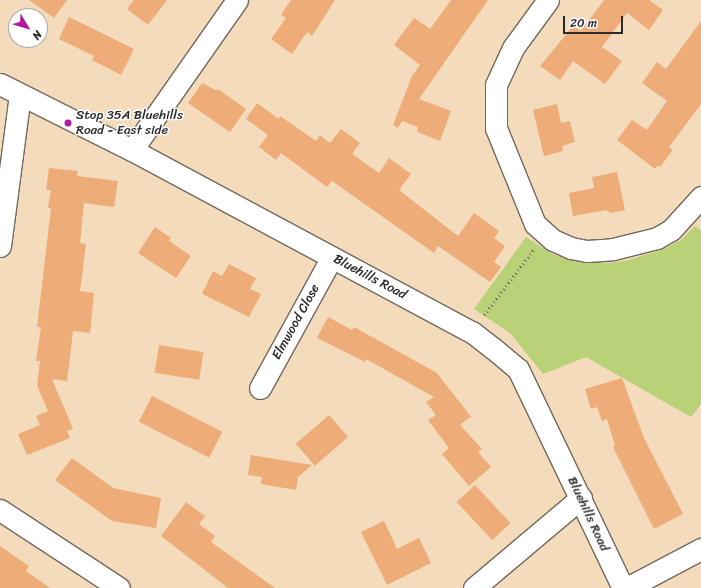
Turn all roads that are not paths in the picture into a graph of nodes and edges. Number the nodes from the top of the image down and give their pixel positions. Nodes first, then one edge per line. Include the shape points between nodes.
1 (237, 0) edge
2 (548, 0) edge
3 (0, 84) edge
4 (20, 94) junction
5 (132, 150) junction
6 (701, 197) edge
7 (0, 246) edge
8 (332, 257) junction
9 (260, 388) dead end
10 (581, 498) junction
11 (0, 510) edge
12 (701, 550) edge
13 (119, 588) edge
14 (474, 588) edge
15 (623, 588) edge
16 (627, 588) edge

1 - 5 street
2 - 6 street via 513,48 496,86 496,128 536,224 553,240 571,248 587,251 638,244 671,230
3 - 4 street, Bluehills Road
4 - 5 street, Bluehills Road
4 - 7 street
5 - 8 street, Bluehills Road
8 - 9 street, Elmwood Close
8 - 10 street, Bluehills Road via 472,332 518,369
10 - 14 street
10 - 15 street, Bluehills Road
11 - 13 street
12 - 16 street

